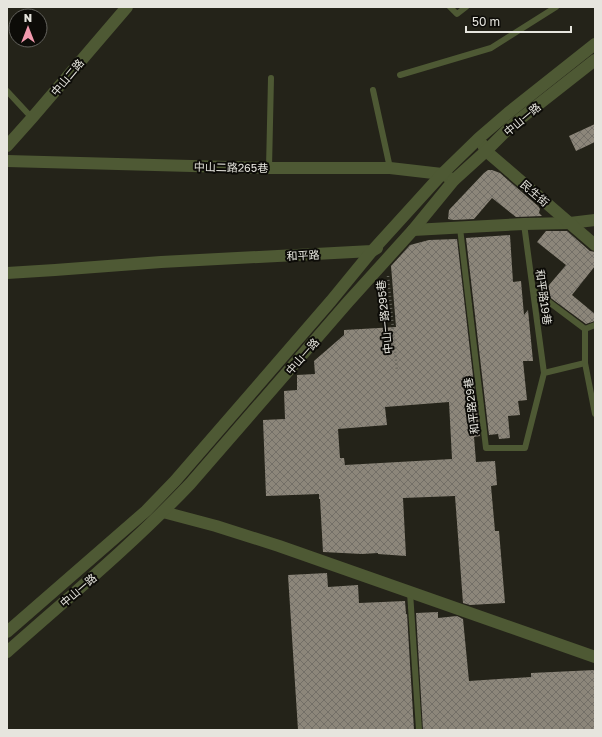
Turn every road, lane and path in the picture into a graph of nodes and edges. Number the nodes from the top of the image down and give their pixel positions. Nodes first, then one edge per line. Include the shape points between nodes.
1 (127, 7) edge
2 (450, 7) edge
3 (466, 7) edge
4 (556, 7) edge
5 (595, 44) edge
6 (595, 60) edge
7 (400, 75) dead end
8 (271, 78) dead end
9 (373, 90) dead end
10 (7, 91) edge
11 (32, 118) junction
12 (479, 138) junction
13 (7, 146) edge
14 (486, 151) junction
15 (7, 161) edge
16 (269, 168) junction
17 (390, 168) junction
18 (442, 174) junction
19 (454, 180) junction
20 (595, 220) edge
21 (570, 223) junction
22 (524, 224) junction
23 (460, 228) junction
24 (413, 230) junction
25 (595, 245) edge
26 (372, 251) junction
27 (386, 260) junction
28 (7, 272) edge
29 (533, 290) junction
30 (595, 325) edge
31 (585, 329) junction
32 (585, 363) junction
33 (397, 372) dead end
34 (544, 373) junction
35 (595, 414) edge
36 (163, 512) junction
37 (410, 592) junction
38 (7, 632) edge
39 (7, 652) edge
40 (595, 656) edge
41 (419, 730) edge

1 - 11 street, 中山二路
2 - 3 lane via 457,14
4 - 7 lane via 491,48
5 - 12 street, 中山一路
6 - 14 street, 中山一路 via 511,126
8 - 16 lane
9 - 17 lane
10 - 11 lane
11 - 13 street, 中山二路
12 - 14 street, 民生街
12 - 18 street, 中山一路
14 - 19 street, 中山一路
14 - 21 street, 民生街
15 - 16 street, 中山二路265巷
16 - 17 street, 中山二路265巷
17 - 18 street, 中山二路265巷
18 - 19 street, 中山二路265巷
18 - 26 street, 中山一路
19 - 24 street, 中山一路
20 - 21 street, 和平路
21 - 22 street, 和平路
21 - 25 street, 民生街
22 - 23 street, 和平路
22 - 29 lane, 和平路19巷
23 - 24 street, 和平路
23 - 34 lane, 和平路29巷 via 486,448 525,448
24 - 26 street, 和平路
24 - 27 street, 中山一路
26 - 28 street, 和平路
26 - 38 street, 中山一路 via 156,501
27 - 33 path, 中山一路295巷
27 - 36 street, 中山一路
29 - 31 lane
29 - 34 lane, 和平路19巷
30 - 31 lane
31 - 32 lane
32 - 34 lane
32 - 35 lane
36 - 37 street via 279,546
36 - 39 street, 中山一路
37 - 40 street
37 - 41 lane

